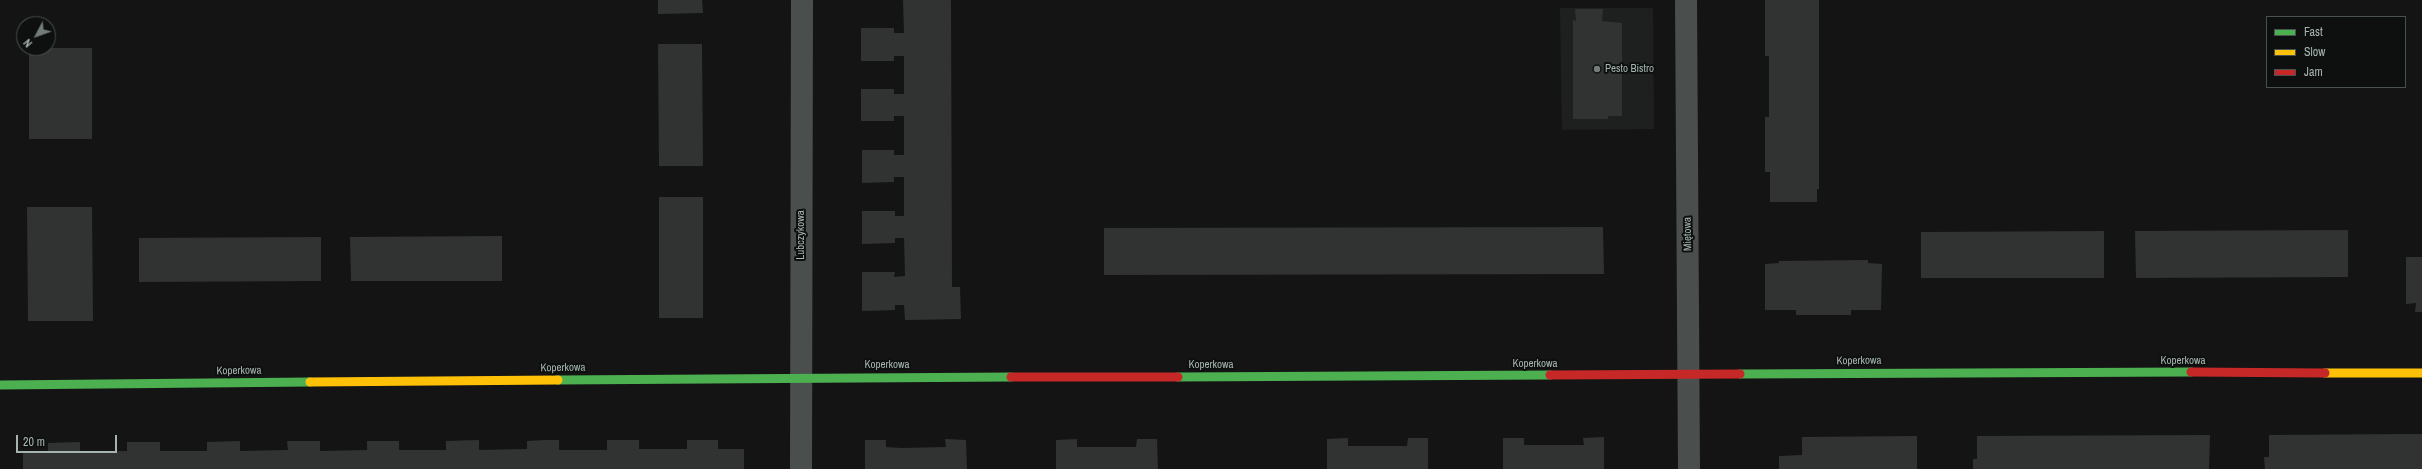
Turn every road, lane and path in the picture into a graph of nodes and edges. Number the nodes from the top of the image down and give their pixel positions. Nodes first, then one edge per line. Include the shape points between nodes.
1 (802, 0) edge
2 (1686, 0) edge
3 (2422, 373) edge
4 (1689, 375) junction
5 (800, 378) junction
6 (0, 385) edge
7 (801, 469) edge
8 (1690, 469) edge

1 - 5 street, Lubczykowa
2 - 4 street, Miętowa
3 - 4 street, Koperkowa via 1961,372
4 - 5 street, Koperkowa
4 - 8 street, Miętowa
5 - 6 street, Koperkowa
5 - 7 street, Lubczykowa

